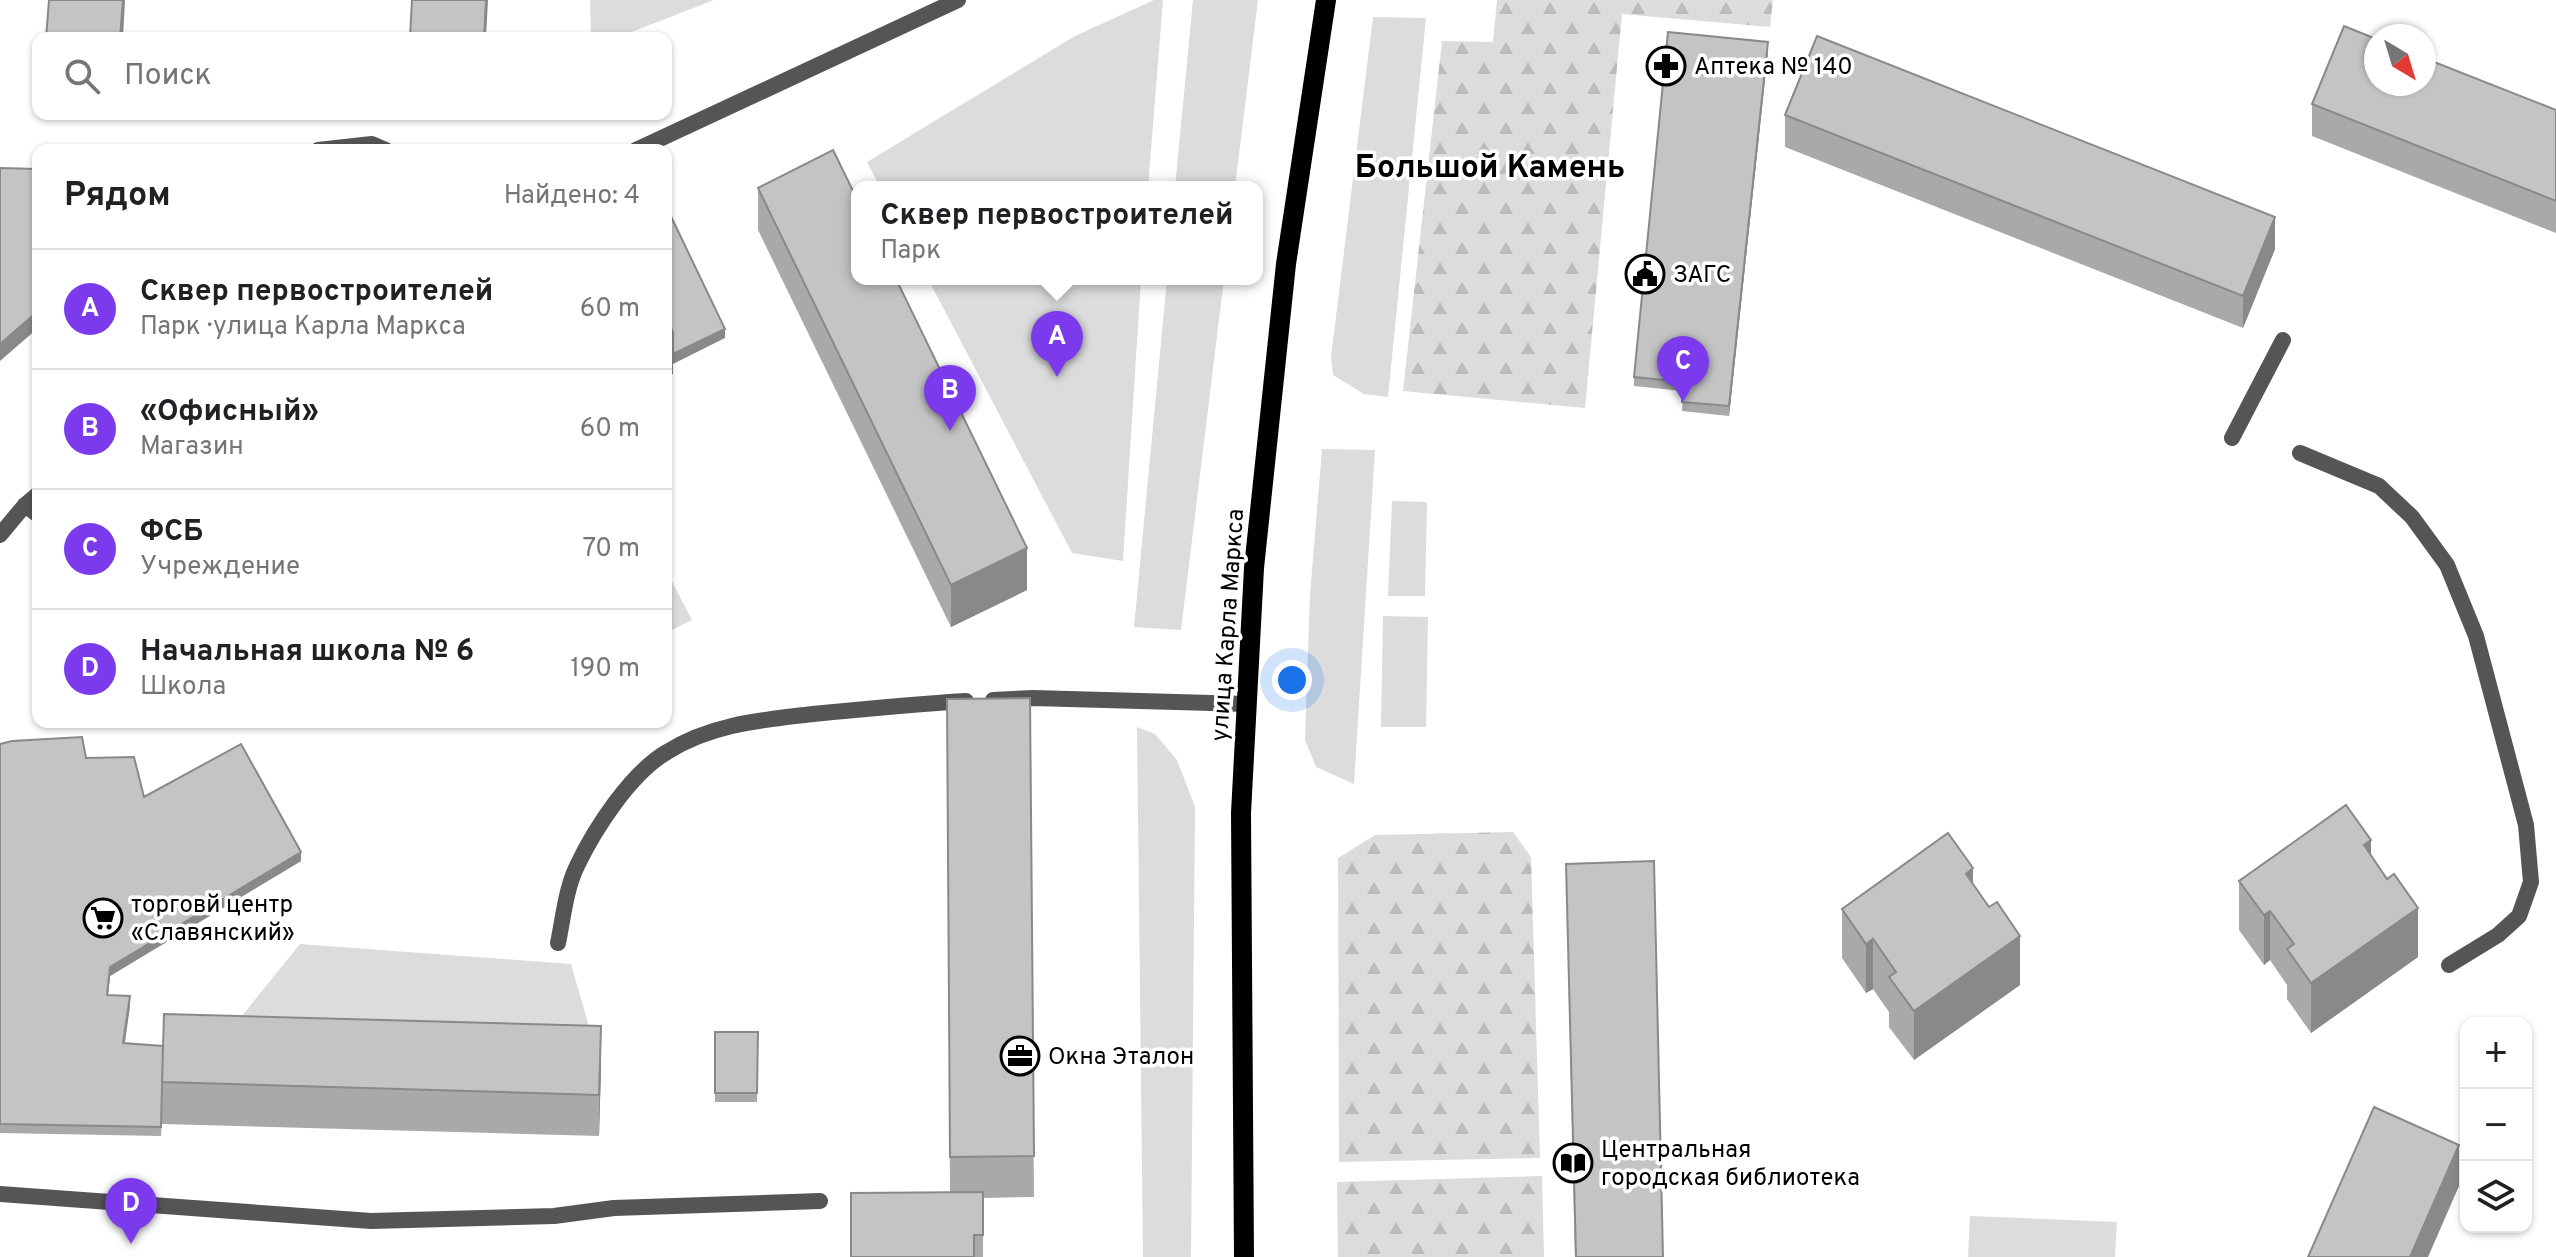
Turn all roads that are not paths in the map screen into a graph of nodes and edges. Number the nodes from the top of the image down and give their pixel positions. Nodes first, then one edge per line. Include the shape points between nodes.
1 (958, 0) edge
2 (1326, 0) edge
3 (649, 144) edge
4 (2283, 340) dead end
5 (2232, 438) dead end
6 (2300, 453) dead end
7 (32, 507) edge
8 (0, 535) edge
9 (1247, 704) junction
10 (558, 943) dead end
11 (2449, 965) dead end
12 (0, 1194) edge
13 (820, 1201) dead end
14 (1244, 1257) edge

1 - 3 street
2 - 9 main road, улица Карла Маркса via 1286,264 1254,568
4 - 5 street
6 - 11 street via 2379,486 2412,517 2447,565 2476,636 2526,825 2531,882 2519,916
7 - 8 street
9 - 10 street via 1033,698 894,705 731,725 692,738 638,773 599,828 576,868
9 - 14 main road, улица Карла Маркса via 1241,813
12 - 13 street via 371,1221

